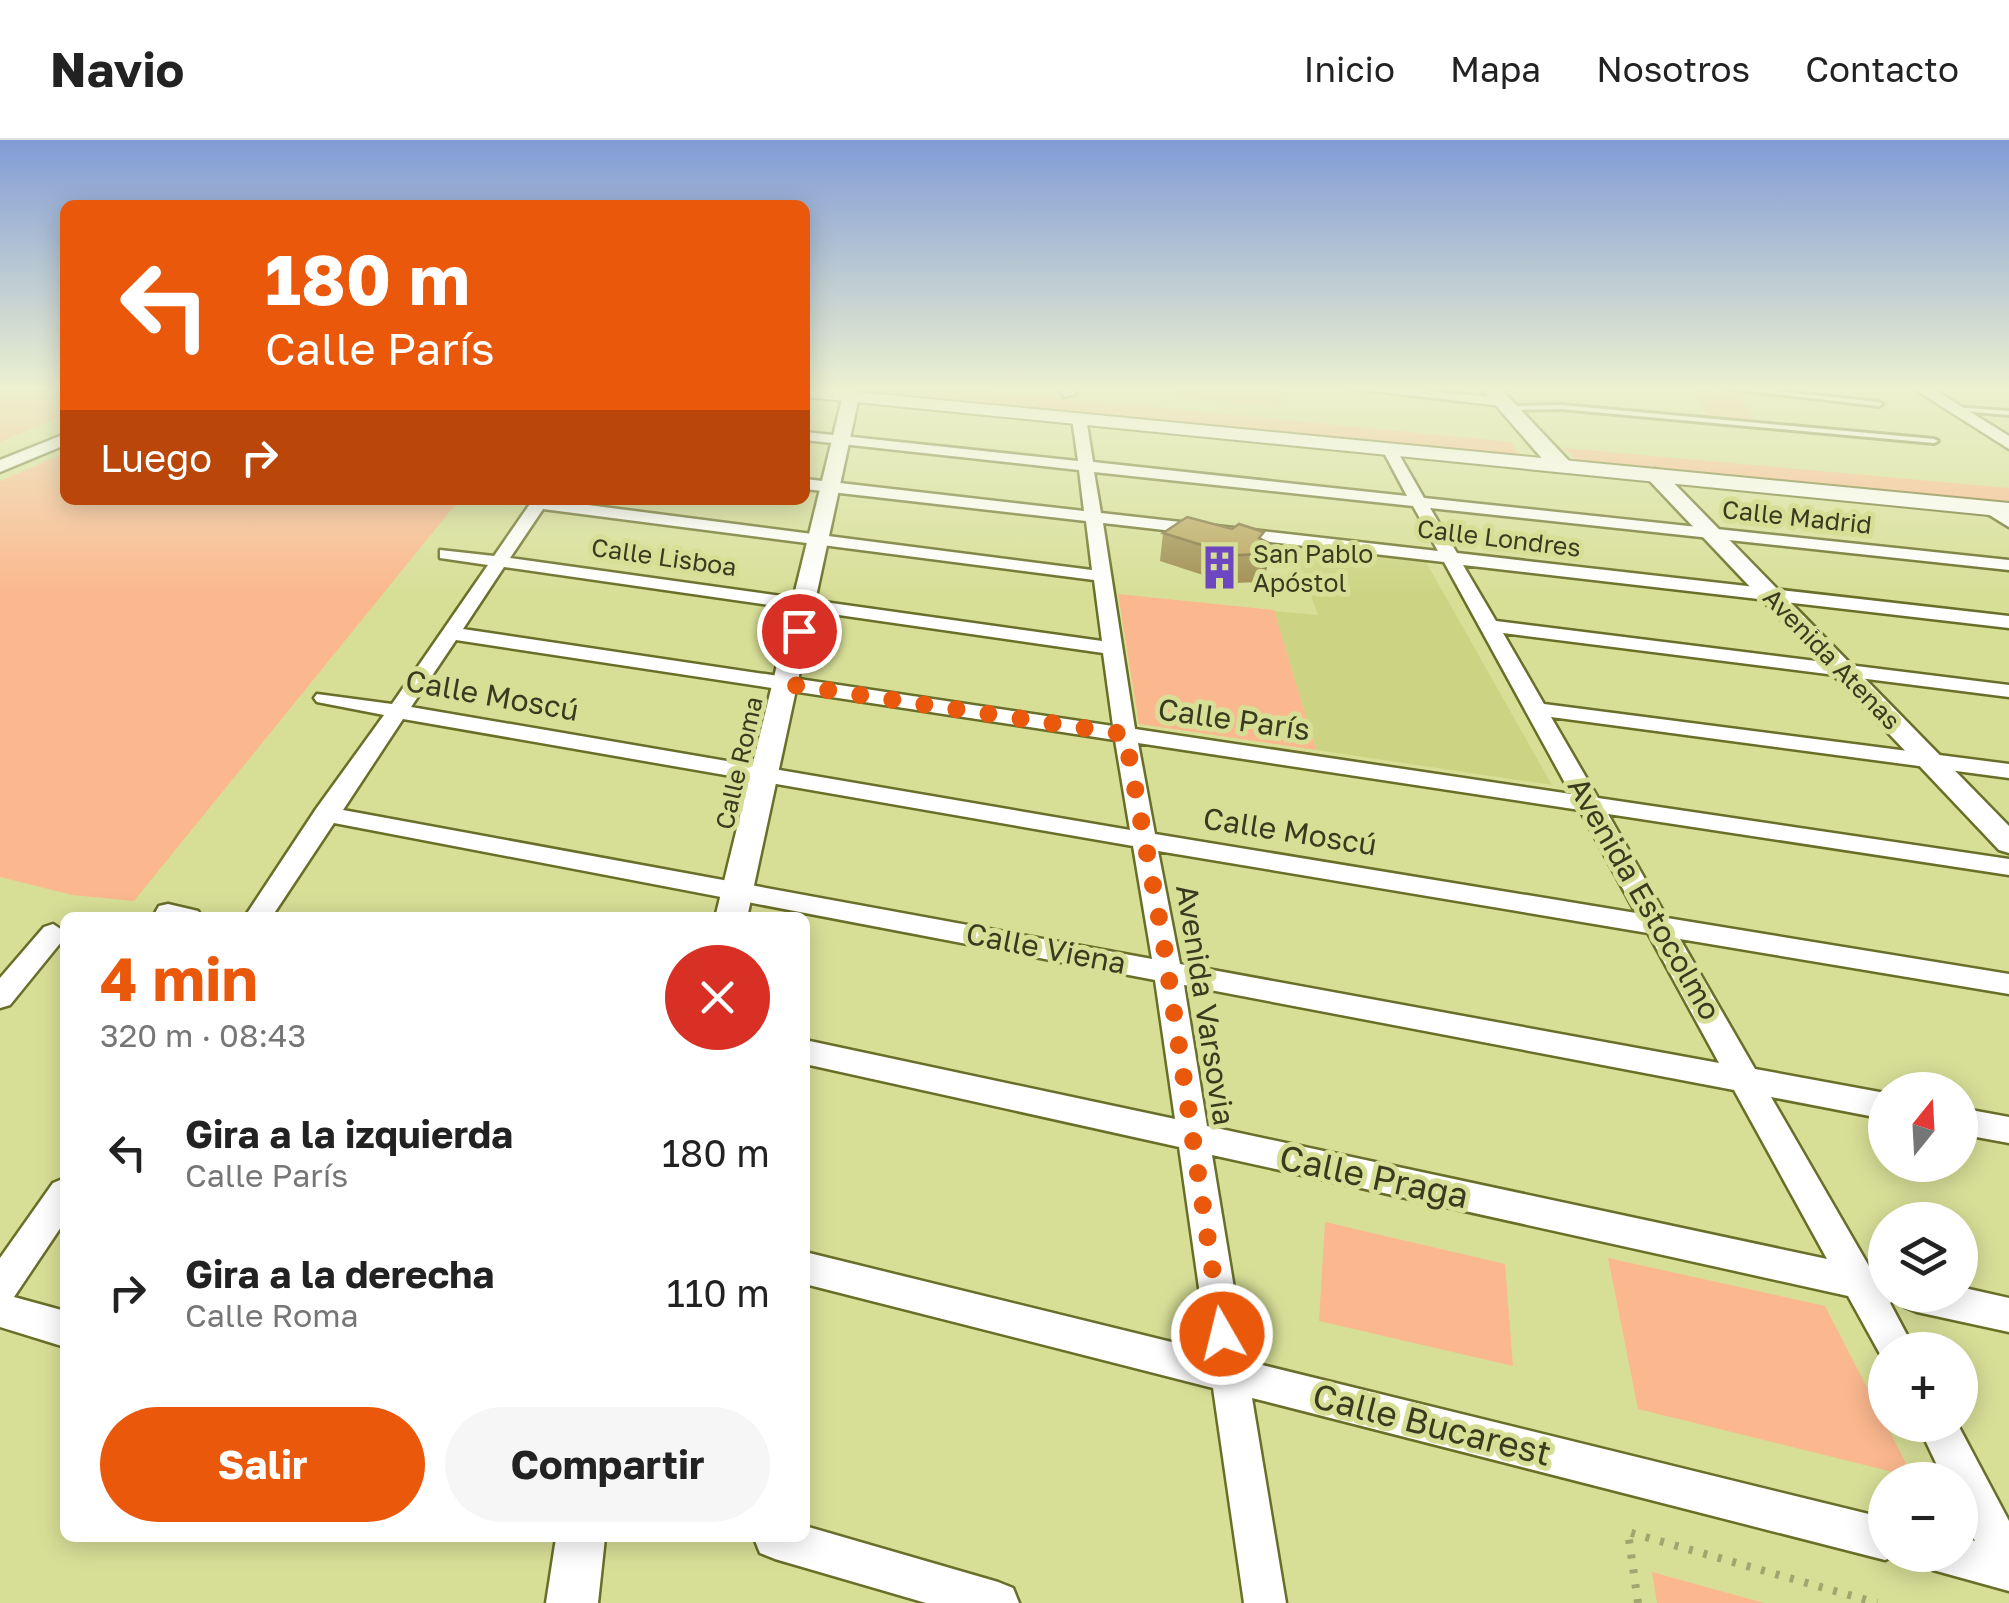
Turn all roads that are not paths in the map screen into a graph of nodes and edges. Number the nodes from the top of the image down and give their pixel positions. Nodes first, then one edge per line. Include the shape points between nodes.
1 (28, 455) edge
2 (839, 455) edge
3 (985, 455) edge
4 (1084, 455) edge
5 (1393, 455) edge
6 (1452, 455) edge
7 (1551, 455) edge
8 (1086, 466) junction
9 (1560, 466) junction
10 (0, 467) edge
11 (1654, 476) junction
12 (810, 485) edge
13 (832, 487) junction
14 (1419, 502) junction
15 (538, 505) edge
16 (562, 505) edge
17 (1999, 509) edge
18 (1094, 517) junction
19 (2009, 522) edge
20 (1710, 532) junction
21 (820, 540) junction
22 (446, 554) dead end
23 (1451, 558) junction
24 (499, 562) junction
25 (2009, 564) edge
26 (1101, 576) junction
27 (1770, 595) junction
28 (805, 605) junction
29 (2009, 622) edge
30 (1489, 626) junction
31 (451, 634) junction
32 (1112, 648) junction
33 (1842, 670) junction
34 (786, 684) junction
35 (2009, 690) edge
36 (324, 698) dead end
37 (1537, 709) junction
38 (396, 712) junction
39 (1125, 734) junction
40 (1929, 761) junction
41 (2009, 772) edge
42 (765, 777) junction
43 (1590, 803) junction
44 (324, 814) junction
45 (1147, 841) junction
46 (2009, 843) edge
47 (2009, 867) edge
48 (734, 904) edge
49 (261, 912) edge
50 (785, 912) edge
51 (810, 916) edge
52 (1660, 926) junction
53 (53, 934) dead end
54 (1168, 972) junction
55 (2009, 984) edge
56 (0, 997) edge
57 (810, 1053) edge
58 (1747, 1080) junction
59 (1868, 1103) edge
60 (1978, 1124) edge
61 (2009, 1130) edge
62 (1193, 1137) junction
63 (60, 1200) edge
64 (810, 1269) edge
65 (1868, 1276) edge
66 (1868, 1285) edge
67 (0, 1288) edge
68 (1978, 1308) edge
69 (0, 1310) edge
70 (2009, 1315) edge
71 (60, 1328) edge
72 (1228, 1374) junction
73 (1946, 1442) edge
74 (1868, 1535) edge
75 (581, 1542) edge
76 (789, 1542) edge
77 (1978, 1561) edge
78 (2009, 1567) edge
79 (572, 1603) edge
80 (998, 1603) edge
81 (1265, 1603) edge

1 - 10 street
2 - 13 street, Calle Roma
3 - 8 street, Calle Madrid
4 - 8 street, Avenida Varsovia
5 - 14 street, Avenida Estocolmo
6 - 9 main road
7 - 9 main road
8 - 14 street, Calle Madrid
8 - 18 street, Avenida Varsovia
9 - 11 main road
11 - 17 main road
11 - 20 street, Avenida Atenas
12 - 13 street, Calle Londres
13 - 18 street, Calle Londres
13 - 21 street, Calle Roma
14 - 20 street, Calle Madrid
14 - 23 street, Avenida Estocolmo
15 - 24 street
16 - 21 street
17 - 19 street
18 - 23 street, Calle Londres
18 - 26 street, Avenida Varsovia
20 - 25 street, Calle Madrid
20 - 27 street, Avenida Atenas
21 - 26 street
21 - 28 street, Calle Roma
22 - 24 street, Calle Lisboa
23 - 27 street, Calle Londres
23 - 30 street, Avenida Estocolmo
24 - 28 street, Calle Lisboa
24 - 31 street
26 - 32 street, Avenida Varsovia
27 - 29 street, Calle Londres
27 - 33 street, Avenida Atenas
28 - 32 street, Calle Lisboa
28 - 34 street, Calle Roma
30 - 33 street
30 - 37 street, Avenida Estocolmo
31 - 34 street, Calle París
31 - 38 street
32 - 39 street, Avenida Varsovia
33 - 35 street
33 - 40 street, Avenida Atenas
34 - 39 street, Calle París
34 - 42 street, Calle Roma
36 - 38 street, Calle Moscú
37 - 40 street
37 - 43 street, Avenida Estocolmo
38 - 42 street, Calle Moscú
38 - 44 street
39 - 43 street, Calle París
39 - 45 street, Avenida Varsovia
40 - 41 street
40 - 46 street, Avenida Atenas
42 - 45 street, Calle Moscú
42 - 48 street, Calle Roma
43 - 47 street, Calle París
43 - 52 street, Avenida Estocolmo
44 - 48 street, Calle Viena
44 - 49 street
45 - 52 street, Calle Moscú
45 - 54 street, Avenida Varsovia
48 - 50 street, Calle Viena
51 - 54 street, Calle Viena
52 - 55 street, Calle Moscú
52 - 58 street, Avenida Estocolmo
53 - 56 street
54 - 58 street, Calle Viena
54 - 62 street, Avenida Varsovia
57 - 62 street, Calle Praga
58 - 59 street, Calle Viena
58 - 65 street, Avenida Estocolmo
60 - 61 street
62 - 66 street, Calle Praga
62 - 72 street, Avenida Varsovia
63 - 67 street
64 - 72 street, Calle Bucarest
68 - 70 street
69 - 71 street
72 - 74 street, Calle Bucarest
72 - 81 street, Avenida Varsovia
73 - 78 street
75 - 79 street
76 - 80 street
77 - 78 street

